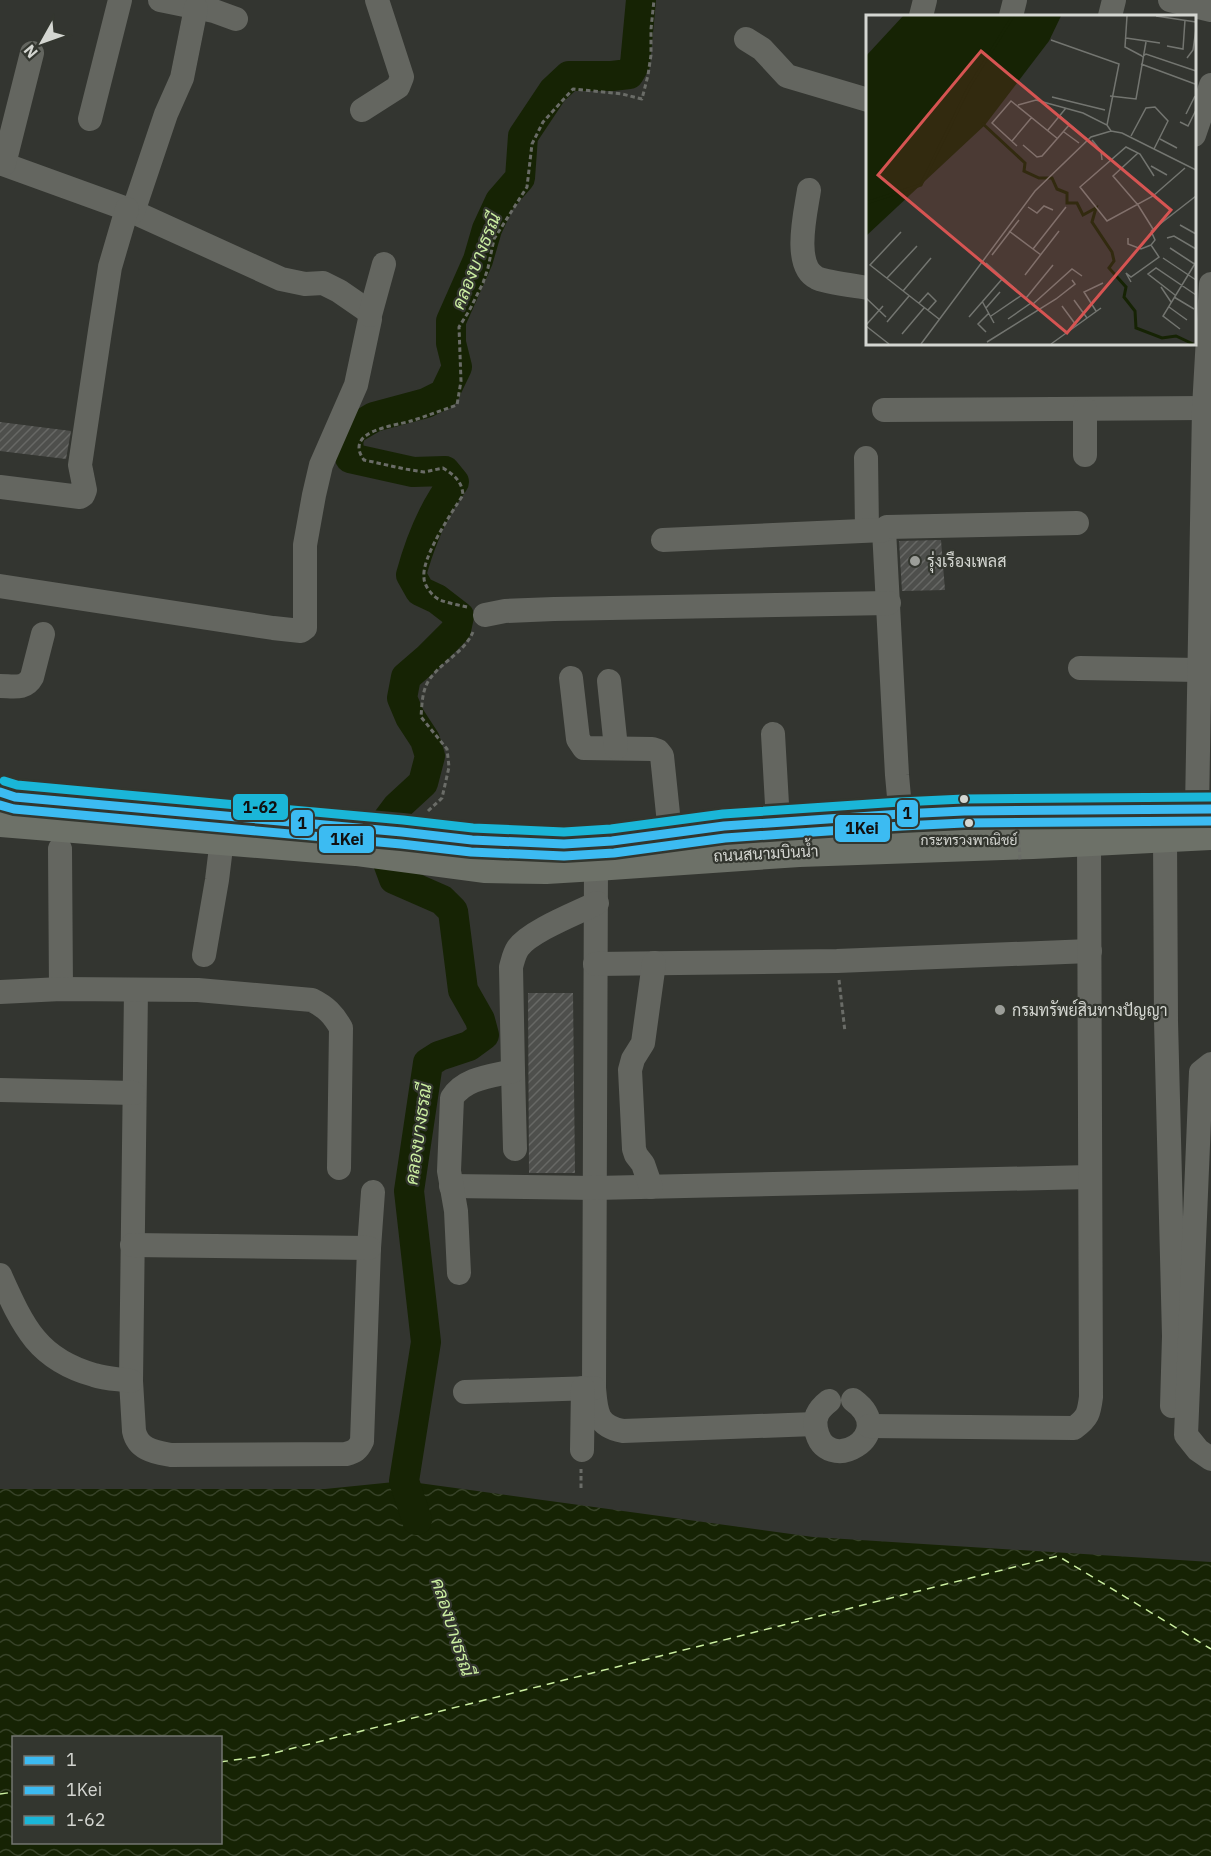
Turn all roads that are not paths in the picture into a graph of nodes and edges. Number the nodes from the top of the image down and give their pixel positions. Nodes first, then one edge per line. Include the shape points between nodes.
1 (120, 0) edge
2 (160, 0) edge
3 (377, 0) edge
4 (925, 0) edge
5 (1015, 0) edge
6 (1114, 0) edge
7 (1170, 0) edge
8 (216, 9) edge
9 (1211, 10) edge
10 (921, 15) edge
11 (1011, 15) edge
12 (1110, 15) edge
13 (746, 39) dead end
14 (33, 53) dead end
15 (1211, 85) edge
16 (866, 100) edge
17 (362, 110) dead end
18 (90, 119) dead end
19 (1196, 129) edge
20 (2, 164) edge
21 (809, 190) dead end
22 (130, 210) junction
23 (384, 264) dead end
24 (1196, 280) edge
25 (1211, 284) edge
26 (866, 288) edge
27 (370, 315) junction
28 (1205, 346) edge
29 (1204, 408) junction
30 (1085, 409) junction
31 (884, 410) dead end
32 (1207, 446) edge
33 (1085, 455) dead end
34 (866, 458) dead end
35 (0, 487) edge
36 (1077, 523) dead end
37 (876, 530) junction
38 (663, 540) dead end
39 (0, 586) edge
40 (889, 603) junction
41 (485, 615) road end
42 (43, 634) dead end
43 (1205, 637) edge
44 (1080, 668) dead end
45 (1199, 670) junction
46 (571, 678) dead end
47 (609, 681) dead end
48 (0, 686) edge
49 (773, 734) dead end
50 (616, 748) junction
51 (0, 792) edge
52 (901, 814) junction
53 (1206, 817) edge
54 (0, 821) edge
55 (778, 822) junction
56 (670, 833) junction
57 (1165, 836) junction
58 (222, 839) junction
59 (356, 839) junction
60 (406, 840) junction
61 (1089, 840) junction
62 (903, 847) junction
63 (60, 849) dead end
64 (596, 865) junction
65 (597, 903) junction
66 (1090, 951) junction
67 (204, 955) dead end
68 (654, 963) junction
69 (595, 964) junction
70 (61, 989) junction
71 (136, 990) junction
72 (0, 992) edge
73 (1211, 1064) edge
74 (513, 1071) junction
75 (0, 1090) edge
76 (134, 1093) junction
77 (515, 1149) dead end
78 (339, 1168) dead end
79 (1090, 1177) junction
80 (451, 1186) junction
81 (651, 1186) junction
82 (595, 1188) junction
83 (373, 1192) dead end
84 (132, 1245) junction
85 (369, 1248) junction
86 (459, 1273) dead end
87 (0, 1275) edge
88 (1201, 1301) edge
89 (131, 1381) junction
90 (588, 1388) junction
91 (465, 1392) dead end
92 (854, 1400) dead end
93 (829, 1401) dead end
94 (1172, 1406) dead end
95 (815, 1424) junction
96 (869, 1426) junction
97 (582, 1450) dead end
98 (1211, 1460) edge

1 - 18 street
2 - 8 street
3 - 17 street via 402,77 398,87
4 - 10 street
5 - 11 street
6 - 12 street
7 - 9 street
8 - 22 street via 166,114
13 - 16 street via 762,49 788,76
14 - 20 street
15 - 19 street
20 - 22 street
21 - 26 street via 801,249 808,270 817,278
22 - 27 street via 281,279 323,283
22 - 35 street via 110,267 80,465 84,493 80,497
23 - 27 street
24 - 25 street
25 - 28 street
27 - 39 street via 356,385 321,465 314,495 305,545 305,628 301,631
28 - 29 street
29 - 30 street
29 - 32 street
30 - 31 street
30 - 33 street
32 - 43 street
34 - 37 street
36 - 37 street
37 - 38 street
37 - 40 street
40 - 41 street via 554,609
40 - 52 street
42 - 48 street via 28,684
43 - 45 street
44 - 45 street
45 - 53 street
46 - 50 street via 578,740 584,748
47 - 50 street
49 - 55 street
50 - 56 street via 652,749 662,756
51 - 59 main road, ถนนสนามบินน้ำ
52 - 53 main road, ถนนสนามบินน้ำ via 964,811
52 - 55 main road, ถนนสนามบินน้ำ
52 - 62 street
53 - 57 main road, ถนนสนามบินน้ำ
54 - 58 main road, ถนนสนามบินน้ำ
55 - 56 main road, ถนนสนามบินน้ำ
56 - 60 main road, ถนนสนามบินน้ำ via 564,844
57 - 61 main road, ถนนสนามบินน้ำ
57 - 94 street
58 - 59 main road, ถนนสนามบินน้ำ
58 - 67 street
59 - 60 main road, ถนนสนามบินน้ำ
60 - 64 main road, ถนนสนามบินน้ำ via 484,867
61 - 62 main road, ถนนสนามบินน้ำ
61 - 66 street
62 - 64 main road, ถนนสนามบินน้ำ
63 - 70 street
64 - 65 street
65 - 69 street
65 - 74 street via 530,938 514,954
66 - 68 street via 837,961
66 - 79 street
68 - 69 street
68 - 81 street via 644,1043 630,1070 634,1149
69 - 82 street
70 - 71 street
70 - 72 street
71 - 76 street
71 - 78 street via 198,990 312,1000 325,1006 341,1028
73 - 88 street via 1201,1072
74 - 77 street
74 - 80 street via 463,1085 452,1098
75 - 76 street
76 - 84 street
79 - 81 street
79 - 96 street via 1091,1397 1090,1412 1082,1422 1074,1428
80 - 82 street
80 - 86 street
81 - 82 street
82 - 90 street
83 - 85 street
84 - 85 street
84 - 89 street
85 - 89 street via 362,1442 353,1452 171,1455 149,1451 135,1438
87 - 89 street via 32,1337 50,1356 95,1376
88 - 98 street via 1186,1435
90 - 91 street
90 - 95 street via 601,1420 610,1429
90 - 97 street
92 - 96 street via 866,1414
93 - 95 street via 817,1414
95 - 96 street via 822,1442 838,1451 854,1449 862,1443

